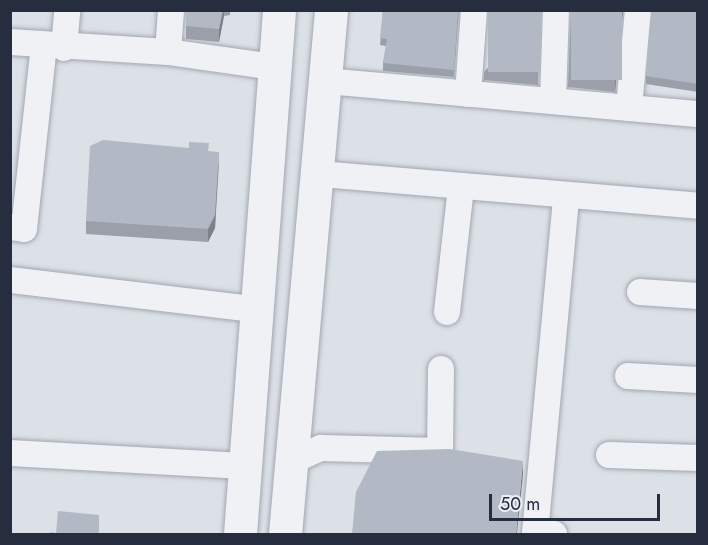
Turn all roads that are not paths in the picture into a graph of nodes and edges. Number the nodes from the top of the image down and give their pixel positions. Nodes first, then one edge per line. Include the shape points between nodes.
1 (68, 10) edge
2 (171, 10) edge
3 (279, 10) edge
4 (332, 10) edge
5 (474, 10) edge
6 (556, 10) edge
7 (638, 10) edge
8 (10, 42) edge
9 (54, 46) junction
10 (168, 52) junction
11 (273, 67) junction
12 (326, 81) junction
13 (468, 94) junction
14 (553, 100) junction
15 (629, 108) junction
16 (698, 114) edge
17 (320, 174) junction
18 (461, 188) junction
19 (566, 198) junction
20 (698, 206) edge
21 (10, 227) edge
22 (10, 280) edge
23 (640, 292) dead end
24 (698, 296) edge
25 (253, 309) junction
26 (447, 312) dead end
27 (441, 369) dead end
28 (628, 376) dead end
29 (698, 380) edge
30 (10, 453) edge
31 (609, 455) dead end
32 (698, 458) edge
33 (289, 462) junction
34 (244, 466) junction
35 (240, 534) edge
36 (285, 534) edge
37 (554, 534) edge

1 - 9 street
2 - 10 street
3 - 11 street
4 - 12 street
5 - 13 street
6 - 14 street
7 - 15 street
8 - 9 street
9 - 10 street
9 - 21 street via 24,229
10 - 11 street
11 - 25 street
12 - 13 street
12 - 17 street
13 - 14 street
14 - 15 street
15 - 16 street
17 - 18 street
17 - 33 street
18 - 19 street
18 - 26 street
19 - 20 street
19 - 37 street via 536,533
22 - 25 street
23 - 24 street
25 - 34 street
27 - 33 street via 440,451 321,448
28 - 29 street
30 - 34 street
31 - 32 street
33 - 36 street
34 - 35 street

